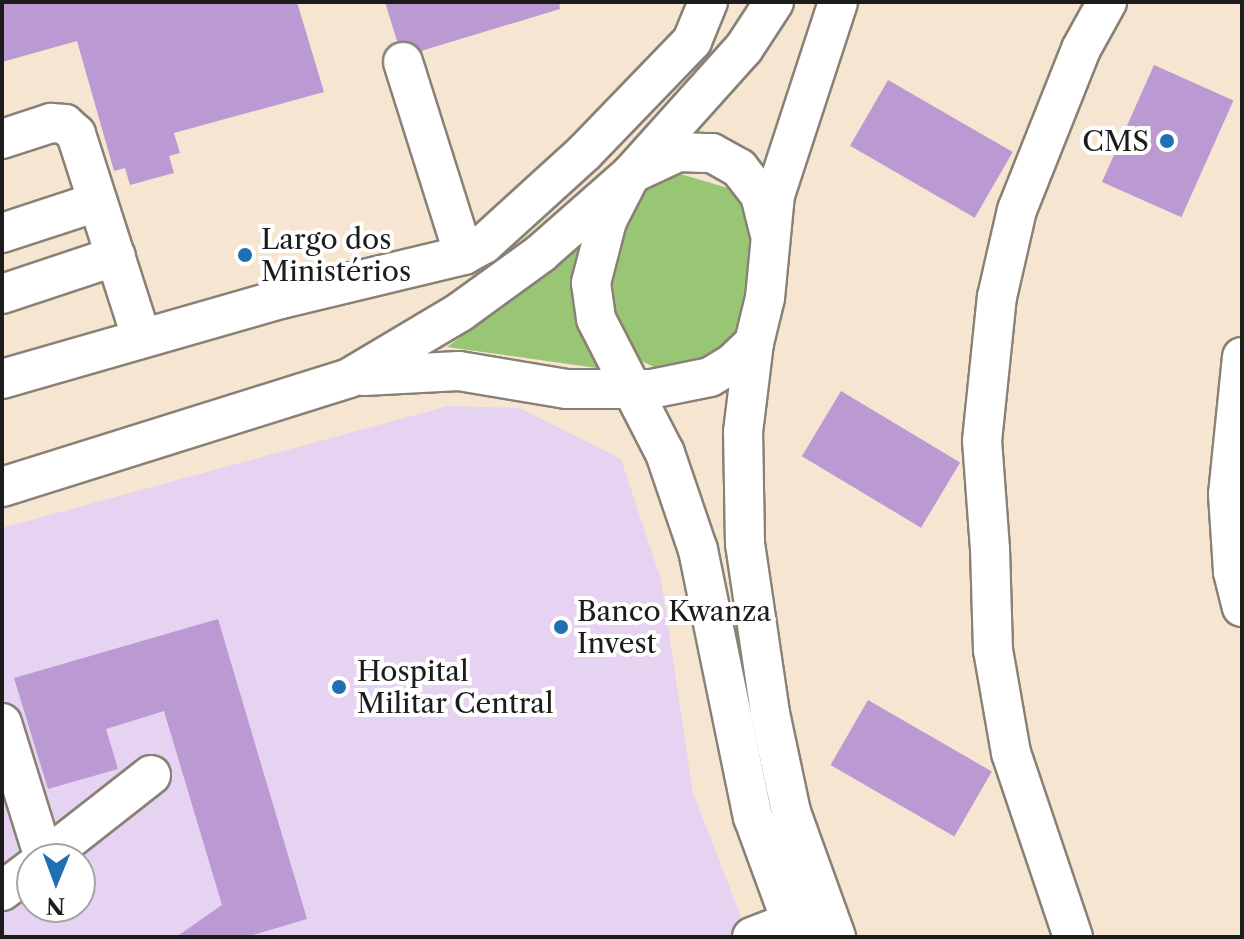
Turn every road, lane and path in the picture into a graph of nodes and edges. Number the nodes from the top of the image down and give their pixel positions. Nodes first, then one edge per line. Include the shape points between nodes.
1 (708, 2) edge
2 (774, 2) edge
3 (838, 2) edge
4 (1107, 2) edge
5 (403, 62) dead end
6 (2, 139) edge
7 (631, 174) junction
8 (97, 202) junction
9 (2, 233) edge
10 (769, 234) junction
11 (464, 255) junction
12 (116, 256) junction
13 (2, 294) edge
14 (141, 337) junction
15 (754, 343) junction
16 (1242, 357) edge
17 (349, 378) junction
18 (2, 379) edge
19 (632, 389) junction
20 (2, 487) edge
21 (1242, 607) edge
22 (2, 723) edge
23 (151, 775) dead end
24 (39, 843) edge
25 (64, 843) edge
26 (831, 923) edge
27 (794, 929) edge
28 (752, 937) edge
29 (1073, 937) edge

1 - 11 street via 692,41 584,153 484,244
2 - 7 street via 744,48
3 - 10 street via 775,195
4 - 29 street via 1081,49 1017,210 997,297 982,441 993,650 1011,753
5 - 11 street
6 - 8 street via 51,123 65,124 76,134
7 - 10 street via 678,152 712,153 739,168 760,195
7 - 17 street via 519,271
7 - 19 street via 607,221 591,283 596,319
8 - 9 street
8 - 12 street
10 - 15 street via 765,298
11 - 14 street
12 - 13 street
12 - 14 street
14 - 18 street
15 - 19 street via 710,377 675,387
15 - 26 street via 743,432 745,544 791,812
16 - 21 street via 1228,494 1233,572
17 - 19 street via 459,371 566,389
17 - 20 street
19 - 27 street via 665,453 698,550 753,817
22 - 24 street
23 - 25 street
26 - 27 street
27 - 28 street

